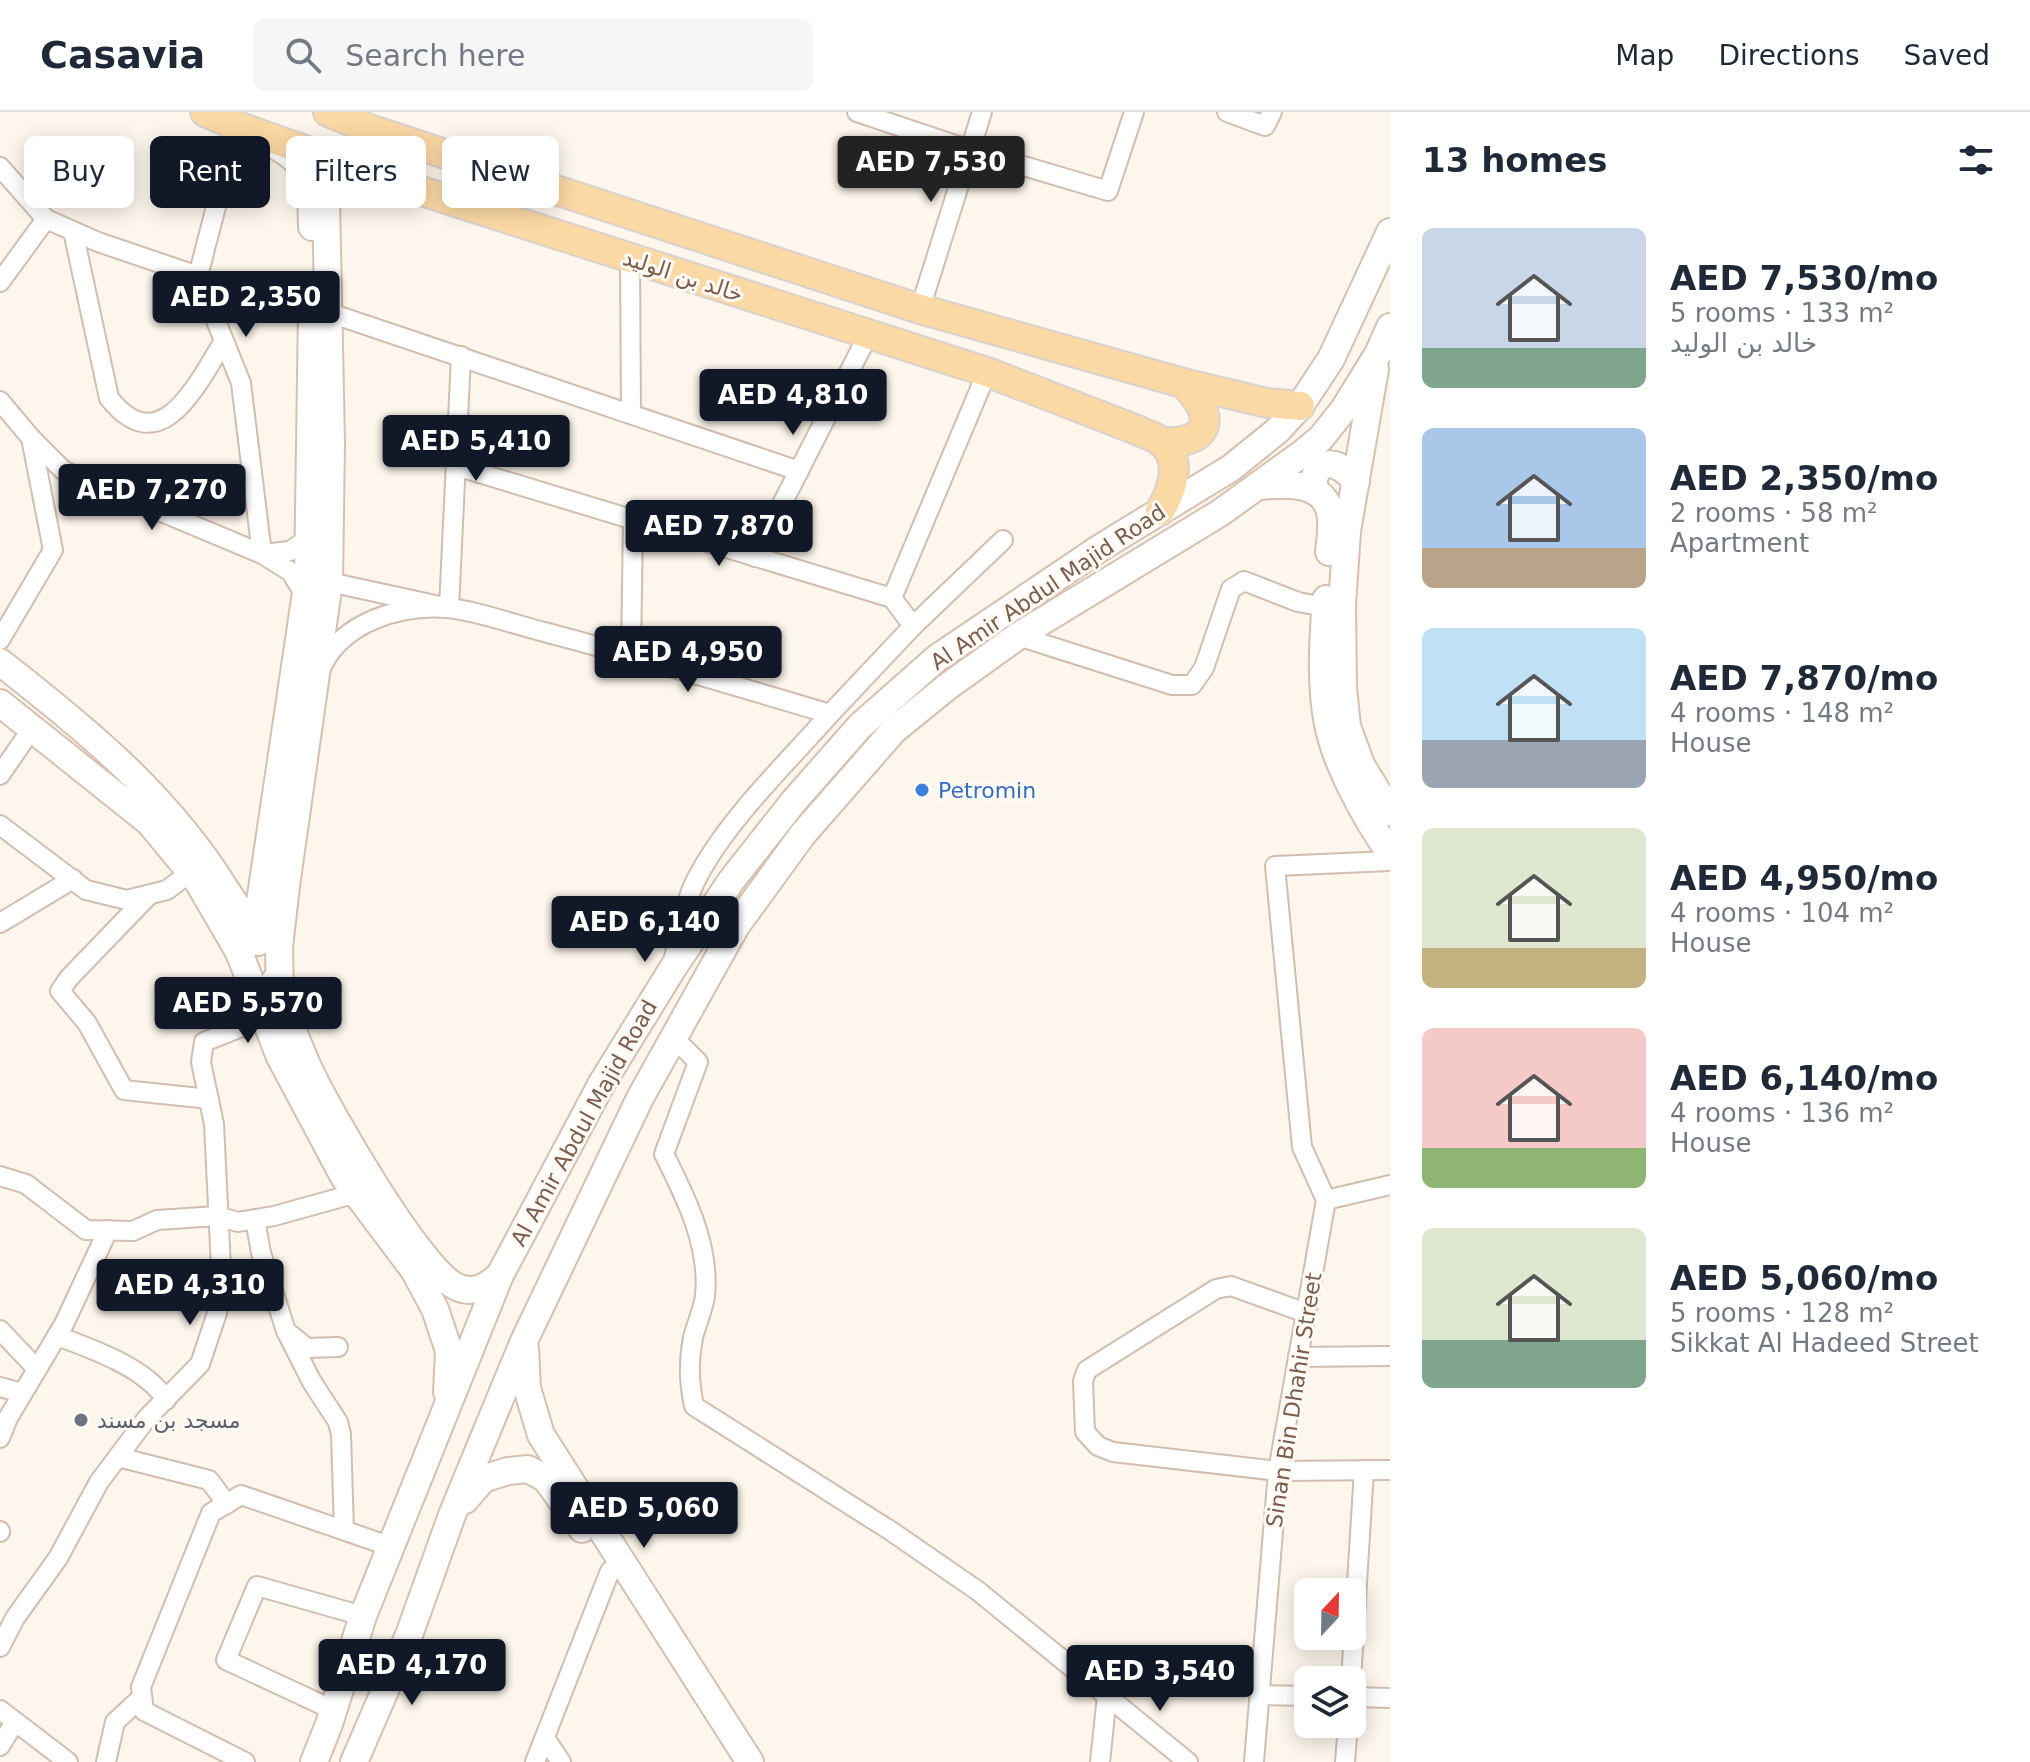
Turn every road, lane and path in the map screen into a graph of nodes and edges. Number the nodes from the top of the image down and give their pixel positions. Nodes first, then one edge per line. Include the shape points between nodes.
1 (205, 112) edge
2 (328, 112) edge
3 (857, 112) edge
4 (982, 112) edge
5 (1134, 112) edge
6 (1227, 112) edge
7 (1272, 112) edge
8 (376, 121) edge
9 (237, 126) junction
10 (286, 143) edge
11 (970, 150) junction
12 (0, 167) edge
13 (426, 193) edge
14 (326, 208) edge
15 (46, 219) junction
16 (73, 231) junction
17 (1390, 232) edge
18 (630, 259) junction
19 (198, 276) junction
20 (0, 282) edge
21 (920, 309) junction
22 (330, 313) junction
23 (1390, 327) edge
24 (868, 335) junction
25 (224, 341) junction
26 (1378, 354) junction
27 (461, 356) junction
28 (987, 372) junction
29 (1183, 383) junction
30 (0, 401) edge
31 (1300, 406) junction
32 (631, 414) junction
33 (31, 438) junction
34 (1161, 442) junction
35 (456, 466) junction
36 (799, 471) junction
37 (1356, 482) junction
38 (1260, 486) junction
39 (1314, 491) junction
40 (1160, 511) junction
41 (633, 520) junction
42 (309, 538) junction
43 (1003, 540) dead end
44 (262, 554) junction
45 (755, 557) junction
46 (329, 582) junction
47 (306, 597) junction
48 (892, 598) junction
49 (1325, 607) junction
50 (449, 608) junction
51 (913, 626) junction
52 (1018, 636) junction
53 (0, 640) edge
54 (631, 655) junction
55 (0, 662) edge
56 (315, 683) junction
57 (0, 703) edge
58 (830, 714) junction
59 (33, 727) junction
60 (0, 775) edge
61 (1390, 812) edge
62 (0, 825) edge
63 (270, 849) junction
64 (1390, 853) edge
65 (1390, 861) edge
66 (199, 866) junction
67 (73, 879) junction
68 (149, 895) junction
69 (0, 923) edge
70 (247, 944) junction
71 (673, 968) junction
72 (280, 996) junction
73 (264, 1018) junction
74 (672, 1036) junction
75 (209, 1099) junction
76 (0, 1176) edge
77 (1390, 1185) edge
78 (357, 1193) junction
79 (1326, 1200) junction
80 (217, 1216) junction
81 (255, 1219) junction
82 (108, 1230) junction
83 (500, 1275) junction
84 (1306, 1313) junction
85 (0, 1330) edge
86 (286, 1331) junction
87 (57, 1336) junction
88 (524, 1341) junction
89 (338, 1347) dead end
90 (1390, 1356) edge
91 (1298, 1357) junction
92 (37, 1369) junction
93 (0, 1387) edge
94 (22, 1393) junction
95 (166, 1400) junction
96 (442, 1425) junction
97 (0, 1438) edge
98 (118, 1457) junction
99 (1364, 1470) junction
100 (1390, 1470) edge
101 (1278, 1471) junction
102 (227, 1504) junction
103 (452, 1515) junction
104 (344, 1530) junction
105 (392, 1547) junction
106 (610, 1571) junction
107 (363, 1616) junction
108 (409, 1635) junction
109 (0, 1647) edge
110 (1352, 1666) edge
111 (1260, 1695) junction
112 (1107, 1696) junction
113 (1294, 1696) edge
114 (142, 1697) junction
115 (1366, 1697) edge
116 (1390, 1698) edge
117 (329, 1708) junction
118 (0, 1710) edge
119 (15, 1722) junction
120 (545, 1738) junction
121 (1347, 1738) edge
122 (0, 1746) edge
123 (1102, 1761) edge
124 (1184, 1761) edge
125 (68, 1762) edge
126 (106, 1762) edge
127 (245, 1762) edge
128 (303, 1762) edge
129 (314, 1762) edge
130 (354, 1762) edge
131 (366, 1762) edge
132 (535, 1762) edge
133 (561, 1762) edge
134 (731, 1762) edge
135 (750, 1762) edge
136 (1254, 1762) edge
137 (1345, 1762) edge

1 - 9 main road, خالد بن الوليد
2 - 8 main road, خالد بن الوليد
3 - 11 street
4 - 11 street
5 - 11 street via 1108,191
6 - 7 street via 1265,126
8 - 21 main road, خالد بن الوليد
9 - 10 main road, خالد بن الوليد
9 - 19 street
9 - 42 main road via 285,150 309,177
11 - 21 street
12 - 15 street
13 - 18 main road, خالد بن الوليد
14 - 22 main road
15 - 16 street
15 - 20 street
16 - 19 street
16 - 25 street via 109,398 123,416 146,423 169,418 187,400
17 - 31 main road, Al Amir Abdul Majid Road via 1331,359
18 - 24 main road, خالد بن الوليد
18 - 32 street
19 - 25 street
21 - 29 main road, خالد بن الوليد
22 - 27 street
22 - 46 main road
23 - 26 main road
24 - 28 main road, خالد بن الوليد
24 - 36 street
25 - 44 street via 241,383
26 - 37 main road
26 - 38 main road, Al Amir Abdul Majid Road via 1321,438
27 - 32 street
27 - 35 street
28 - 34 main road, خالد بن الوليد
28 - 48 street
29 - 31 main road, خالد بن الوليد
29 - 34 main road via 1204,408 1202,429 1188,441
30 - 33 street
31 - 40 main road, Al Amir Abdul Majid Road via 1253,451
32 - 36 street
33 - 44 street via 64,471
33 - 53 street via 53,550
34 - 40 main road via 1172,459 1174,483
35 - 41 street
35 - 50 street
36 - 45 street
37 - 39 main road via 1341,466 1327,464 1314,475
37 - 61 main road via 1342,605 1343,688 1347,726 1361,765
38 - 39 main road via 1298,484
38 - 52 main road, Al Amir Abdul Majid Road
39 - 49 main road via 1331,520
40 - 71 main road, Al Amir Abdul Majid Road via 937,658 860,726 731,881
41 - 45 street
41 - 54 street
42 - 44 street via 290,551
42 - 47 main road
43 - 51 street
44 - 47 street via 291,572
45 - 48 street
46 - 50 street
46 - 56 main road
47 - 63 main road
48 - 51 street
49 - 52 street via 1244,581 1231,589 1204,668 1192,685 1172,685
49 - 64 main road via 1328,725
50 - 54 street
50 - 56 street via 414,609 352,631 329,651
51 - 58 street
52 - 74 main road, Al Amir Abdul Majid Road via 894,730 838,792 736,926
54 - 58 street
55 - 66 main road via 107,749 168,809
56 - 72 main road via 279,947
57 - 59 main road
58 - 71 street via 718,844 695,883
59 - 60 street
59 - 66 main road
62 - 67 street
63 - 66 main road via 257,871 246,878
63 - 70 main road
65 - 79 street via 1275,866 1302,1147
66 - 68 street via 167,890
66 - 70 main road
67 - 68 street via 86,890 127,900
67 - 69 street
68 - 75 street via 60,991 87,1023 124,1090
70 - 72 main road
70 - 73 main road
71 - 83 main road, Al Amir Abdul Majid Road via 602,1083
72 - 83 main road via 308,1069 427,1262 456,1287 474,1291
73 - 75 street via 204,1042 201,1062
73 - 78 main road via 280,1057
74 - 88 main road, Al Amir Abdul Majid Road
74 - 112 street via 698,1062 664,1154 697,1224 703,1263 705,1297 688,1382 694,1406 978,1591
75 - 80 street
76 - 82 street via 26,1184 86,1230
77 - 79 street
78 - 81 street
78 - 96 main road via 414,1270 435,1309 449,1351
79 - 84 street, Sinan Bin Dhahir Street
80 - 81 street via 238,1222
80 - 82 street via 157,1220 133,1231
80 - 95 street via 217,1313 200,1364
81 - 86 street
82 - 87 street
83 - 96 main road, Al Amir Abdul Majid Road
84 - 91 street, Sinan Bin Dhahir Street
84 - 101 street via 1231,1286 1216,1289 1087,1370 1083,1381 1085,1432 1098,1446
85 - 92 street
86 - 89 street via 307,1348
86 - 104 street via 338,1422
87 - 92 street
87 - 95 street via 131,1369
88 - 103 main road, Al Amir Abdul Majid Road
88 - 135 main road via 527,1388 541,1435
90 - 91 street
91 - 101 street, Sinan Bin Dhahir Street
92 - 94 street
93 - 94 street
94 - 97 street
95 - 98 street
96 - 105 main road, Al Amir Abdul Majid Road
98 - 102 street via 209,1480
98 - 109 street
99 - 100 street
99 - 101 street
99 - 110 street
101 - 111 street, Sinan Bin Dhahir Street
102 - 104 street via 241,1495
102 - 114 street via 211,1513 141,1687
103 - 106 main road via 483,1479 528,1469 546,1479
103 - 108 main road, Al Amir Abdul Majid Road
104 - 105 street
105 - 107 main road, Al Amir Abdul Majid Road
106 - 120 street
106 - 134 main road
107 - 117 main road
107 - 117 street via 257,1586 226,1660
107 - 129 main road, Al Amir Abdul Majid Road
108 - 130 main road, Al Amir Abdul Majid Road
108 - 131 main road
111 - 113 street
111 - 136 street, Sinan Bin Dhahir Street
112 - 123 street
112 - 124 street
114 - 126 street via 115,1722
114 - 127 street via 144,1711
115 - 116 street
117 - 128 main road
118 - 119 street
119 - 122 street
119 - 125 street
120 - 132 street
120 - 133 street
121 - 137 street

